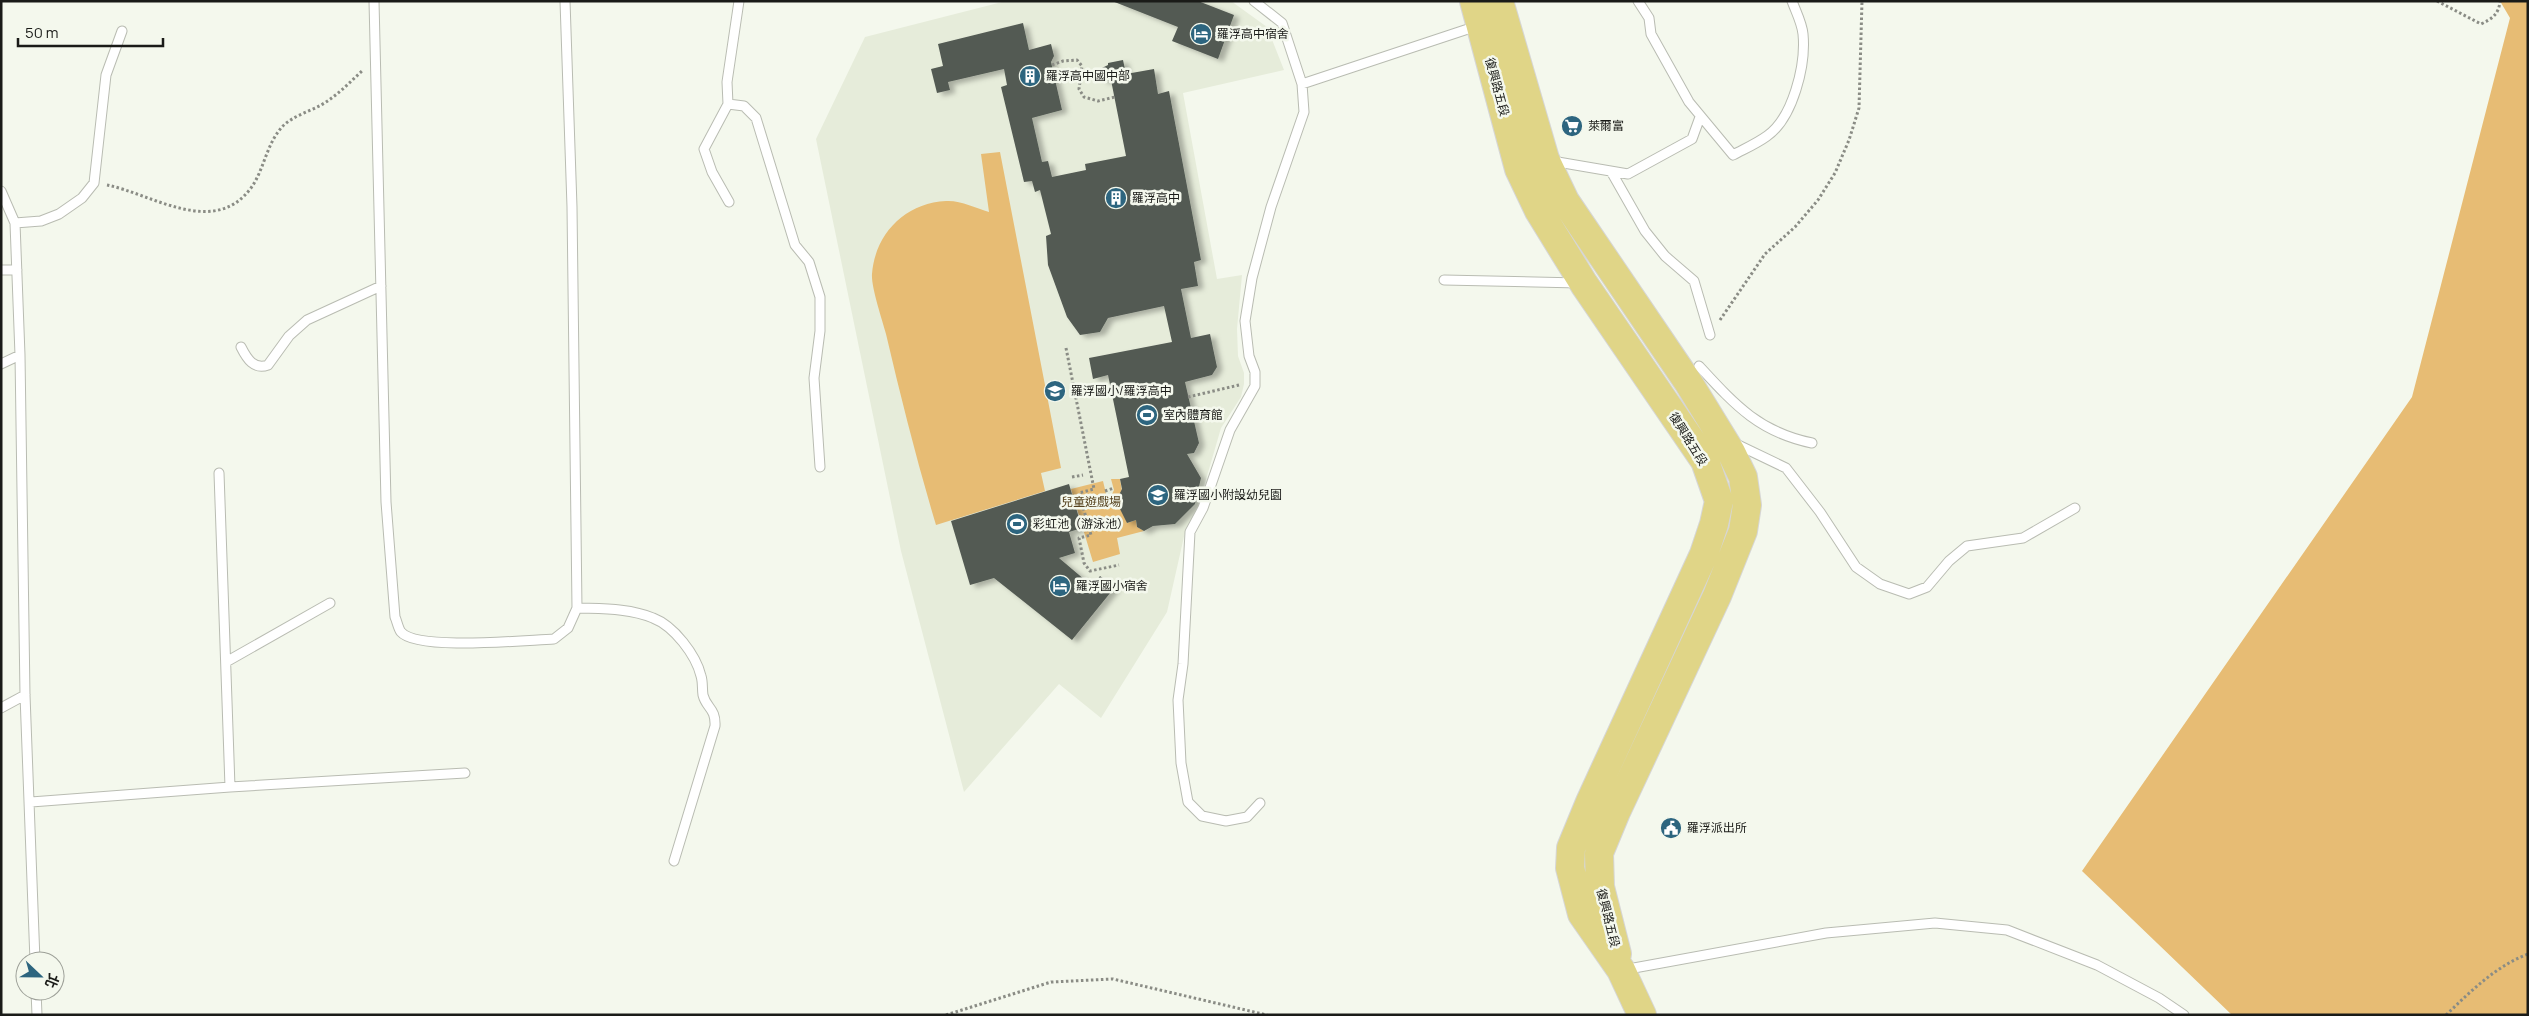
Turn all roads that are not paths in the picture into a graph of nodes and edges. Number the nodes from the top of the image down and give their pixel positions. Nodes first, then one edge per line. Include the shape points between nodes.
1 (374, 1) edge
2 (565, 1) edge
3 (739, 1) edge
4 (1254, 1) edge
5 (1638, 1) edge
6 (1792, 1) edge
7 (1490, 16) edge
8 (122, 31) dead end
9 (1302, 84) junction
10 (728, 104) junction
11 (1700, 118) junction
12 (1532, 164) junction
13 (1612, 173) junction
14 (1, 191) edge
15 (729, 202) dead end
16 (15, 223) junction
17 (1, 270) edge
18 (17, 270) junction
19 (1444, 280) dead end
20 (1584, 284) junction
21 (381, 286) junction
22 (1710, 336) road end
23 (241, 347) dead end
24 (20, 355) junction
25 (1, 364) edge
26 (1699, 366) dead end
27 (1723, 438) junction
28 (1812, 443) dead end
29 (820, 467) dead end
30 (219, 473) dead end
31 (2075, 508) dead end
32 (1714, 524) junction
33 (1744, 531) junction
34 (330, 604) dead end
35 (577, 608) junction
36 (226, 662) junction
37 (25, 695) junction
38 (1, 708) edge
39 (1619, 741) junction
40 (1641, 758) junction
41 (465, 773) dead end
42 (230, 787) junction
43 (31, 802) junction
44 (1260, 803) dead end
45 (674, 861) dead end
46 (35, 951) edge
47 (1621, 970) junction
48 (36, 1001) edge
49 (1641, 1012) edge
50 (37, 1015) edge
51 (2184, 1015) edge

1 - 21 lane
2 - 35 lane via 572,207
3 - 10 lane via 727,82
4 - 9 lane via 1282,22
5 - 11 lane via 1649,18 1651,34
6 - 11 lane via 1803,32 1804,54 1795,90 1785,114 1774,128 1768,135 1733,155
7 - 9 lane
7 - 12 main road, 復興路五段
8 - 16 lane via 106,75 94,183 82,198 59,214 41,221
9 - 44 lane via 1304,112 1270,207 1252,278 1247,313 1255,382 1250,398 1230,430 1203,508 1190,532 1178,700 1181,763 1188,802 1202,816 1226,821 1247,817
10 - 15 lane via 704,149 712,172
10 - 29 lane via 744,106 756,118 796,245 809,262 820,297 820,331 814,378
11 - 13 lane via 1692,139 1628,174
12 - 13 lane
12 - 20 main road, 復興路五段 via 1539,211
12 - 27 main road, 復興路五段 via 1565,201
13 - 22 lane via 1645,231 1665,256 1694,281
14 - 16 lane
16 - 18 lane
17 - 18 lane
18 - 24 lane
19 - 20 lane
20 - 32 main road, 復興路五段 via 1705,461 1719,501
21 - 23 lane via 307,320 297,327 268,365 253,364
21 - 35 lane via 386,502 395,617 401,632 416,640 439,643 554,639 568,628
24 - 25 lane
24 - 37 lane
26 - 28 lane via 1755,421 1788,438
27 - 31 lane via 1786,468 1856,567 1880,584 1909,594 1927,587 1967,546 2023,538
27 - 33 main road, 復興路五段 via 1743,477 1747,506
30 - 36 lane
32 - 33 main road
32 - 39 main road, 復興路五段 via 1704,554
33 - 40 main road, 復興路五段
34 - 36 lane
35 - 45 lane via 618,609 655,618 678,636 693,655 701,676 704,698 716,715 715,726
36 - 42 lane
37 - 38 lane
37 - 43 lane
39 - 40 main road
39 - 47 main road, 復興路五段 via 1571,848 1570,868 1582,914
40 - 47 main road, 復興路五段 via 1599,853 1600,887
41 - 42 lane
42 - 43 lane
43 - 46 lane
47 - 49 main road, 復興路五段
47 - 51 lane via 1826,934 1935,923 2007,930 2097,965
48 - 50 lane

